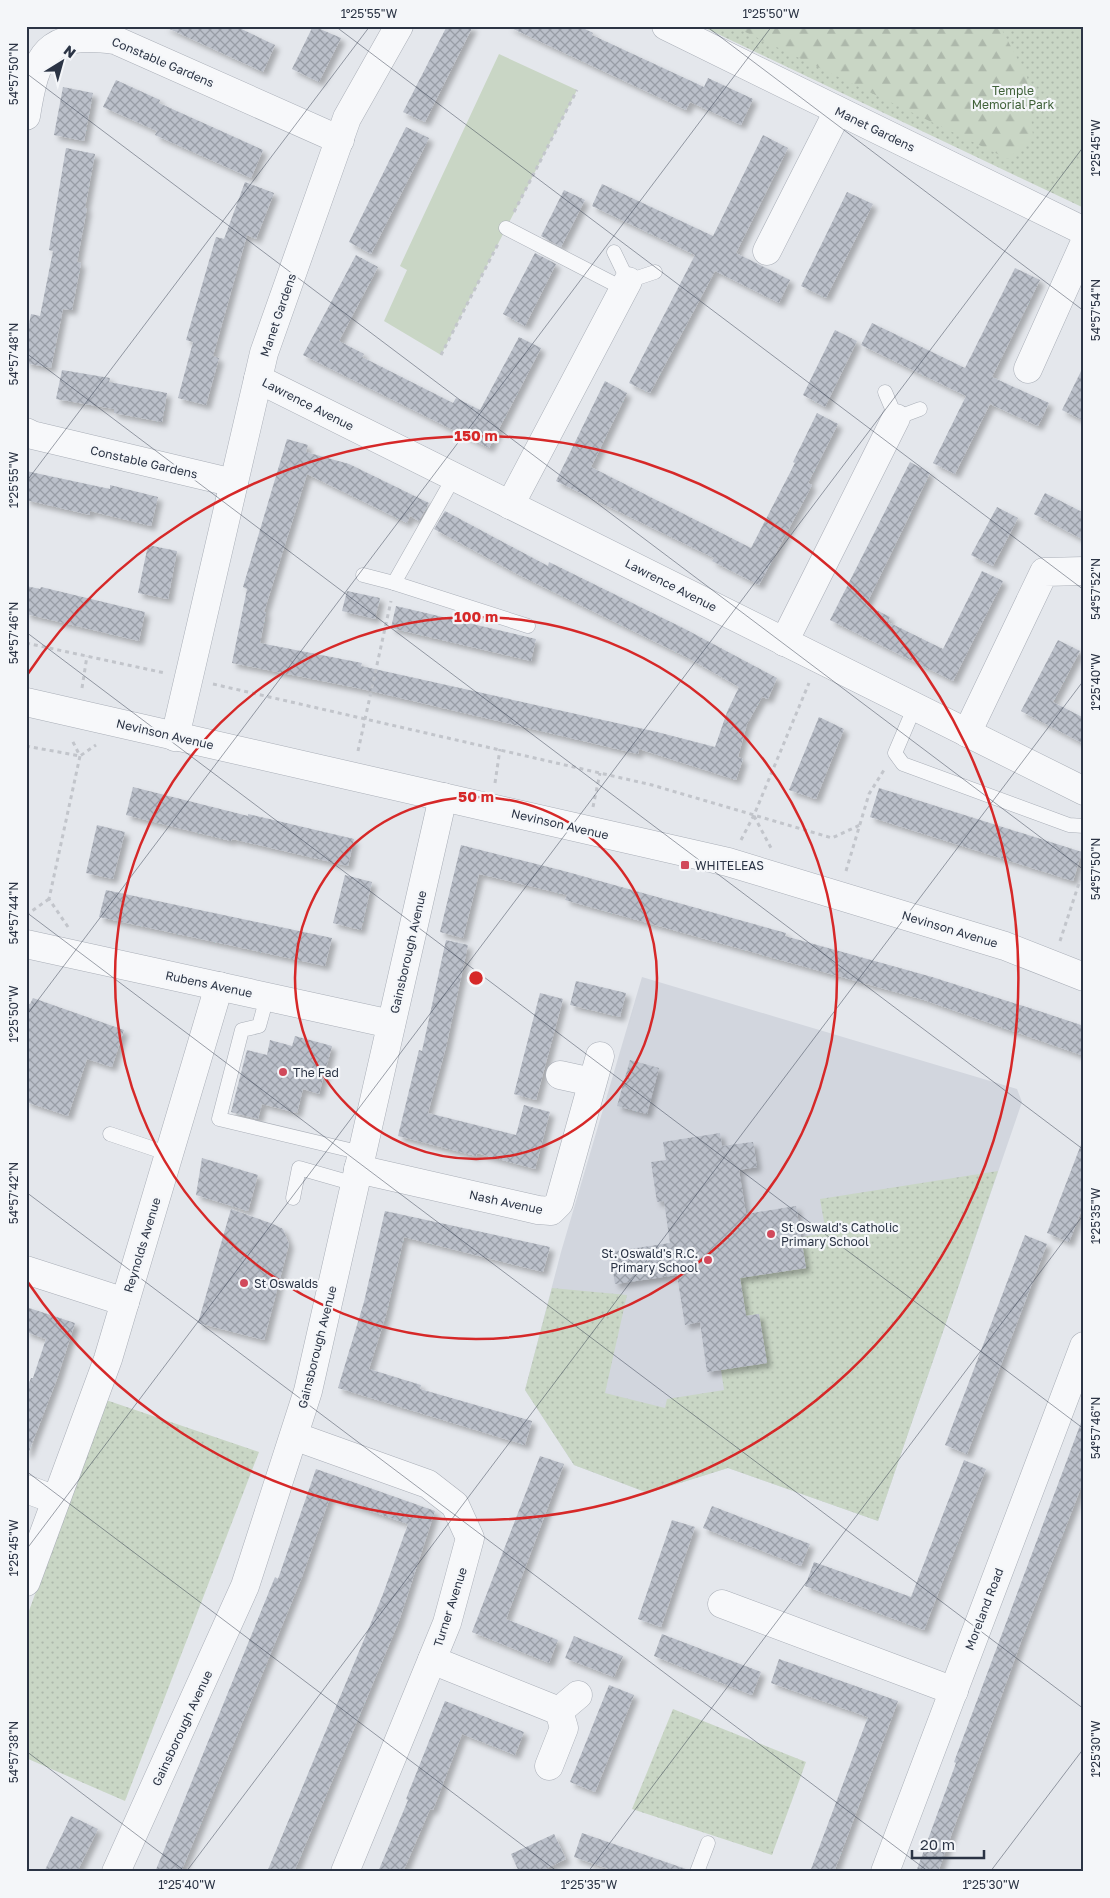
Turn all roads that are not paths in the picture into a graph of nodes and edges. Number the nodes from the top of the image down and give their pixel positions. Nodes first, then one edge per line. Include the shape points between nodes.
1 (666, 26) edge
2 (394, 28) edge
3 (838, 111) junction
4 (26, 116) edge
5 (340, 140) junction
6 (506, 228) dead end
7 (1084, 231) edge
8 (1084, 244) edge
9 (767, 251) dead end
10 (614, 252) dead end
11 (655, 272) dead end
12 (626, 285) junction
13 (1028, 369) dead end
14 (258, 379) junction
15 (885, 392) dead end
16 (908, 413) joint
17 (26, 432) edge
18 (454, 477) junction
19 (234, 483) junction
20 (510, 505) junction
21 (1084, 571) edge
22 (363, 575) dead end
23 (394, 583) junction
24 (528, 626) dead end
25 (784, 642) junction
26 (26, 702) edge
27 (915, 706) junction
28 (967, 734) junction
29 (175, 736) junction
30 (1084, 791) edge
31 (443, 797) junction
32 (1084, 826) edge
33 (26, 944) edge
34 (1084, 977) edge
35 (219, 986) junction
36 (268, 997) junction
37 (391, 1024) junction
38 (600, 1056) dead end
39 (560, 1075) dead end
40 (592, 1082) junction
41 (110, 1134) dead end
42 (169, 1154) junction
43 (359, 1169) junction
44 (293, 1198) dead end
45 (26, 1270) edge
46 (125, 1302) junction
47 (1084, 1346) edge
48 (294, 1436) junction
49 (26, 1489) edge
50 (56, 1500) junction
51 (26, 1582) edge
52 (722, 1604) dead end
53 (432, 1660) junction
54 (954, 1691) junction
55 (549, 1766) dead end
56 (708, 1843) dead end
57 (116, 1872) edge
58 (345, 1872) edge
59 (697, 1872) edge
60 (885, 1872) edge

1 - 3 street, Manet Gardens
2 - 5 street, Manet Gardens via 347,118
3 - 7 street, Manet Gardens
3 - 9 street
4 - 5 street, Constable Gardens via 38,63 50,50 69,39 91,37 115,40
5 - 14 street, Manet Gardens via 264,353
6 - 12 lane
8 - 13 street
10 - 12 lane
11 - 12 lane
12 - 20 street
14 - 18 street, Lawrence Avenue
14 - 19 street, Manet Gardens
15 - 16 lane
16 - 25 street
17 - 19 street, Constable Gardens
18 - 20 street, Lawrence Avenue
18 - 23 lane
19 - 29 street, Manet Gardens
20 - 25 street, Lawrence Avenue
21 - 28 street via 1044,572
22 - 23 lane
23 - 24 lane
25 - 27 street, Lawrence Avenue
26 - 29 street, Nevinson Avenue
27 - 28 street, Lawrence Avenue
27 - 32 lane via 895,753 903,764 1069,825
28 - 30 street, Lawrence Avenue
29 - 31 street, Nevinson Avenue
31 - 34 street, Nevinson Avenue via 728,862 1005,946
31 - 37 street, Gainsborough Avenue
33 - 35 street, Rubens Avenue
35 - 36 street, Rubens Avenue
35 - 42 street, Reynolds Avenue
36 - 37 street, Rubens Avenue
36 - 43 lane via 260,1026 242,1030 219,1119
37 - 43 street, Gainsborough Avenue
38 - 40 street, Nash Avenue
39 - 40 street
40 - 43 street, Nash Avenue via 559,1203 551,1211
41 - 42 lane
42 - 46 street, Reynolds Avenue
43 - 44 lane via 299,1168
43 - 48 street, Gainsborough Avenue via 308,1391
45 - 46 street
46 - 50 street, Reynolds Avenue via 108,1359
47 - 54 street, Moreland Road
48 - 53 street, Turner Avenue via 428,1484 455,1505 470,1538 447,1623
48 - 57 street, Gainsborough Avenue via 245,1586
49 - 50 street
50 - 51 street, Reynolds Avenue
52 - 54 street
53 - 55 street via 568,1703 564,1728
53 - 58 street, Turner Avenue
54 - 60 street, Moreland Road
56 - 59 lane

